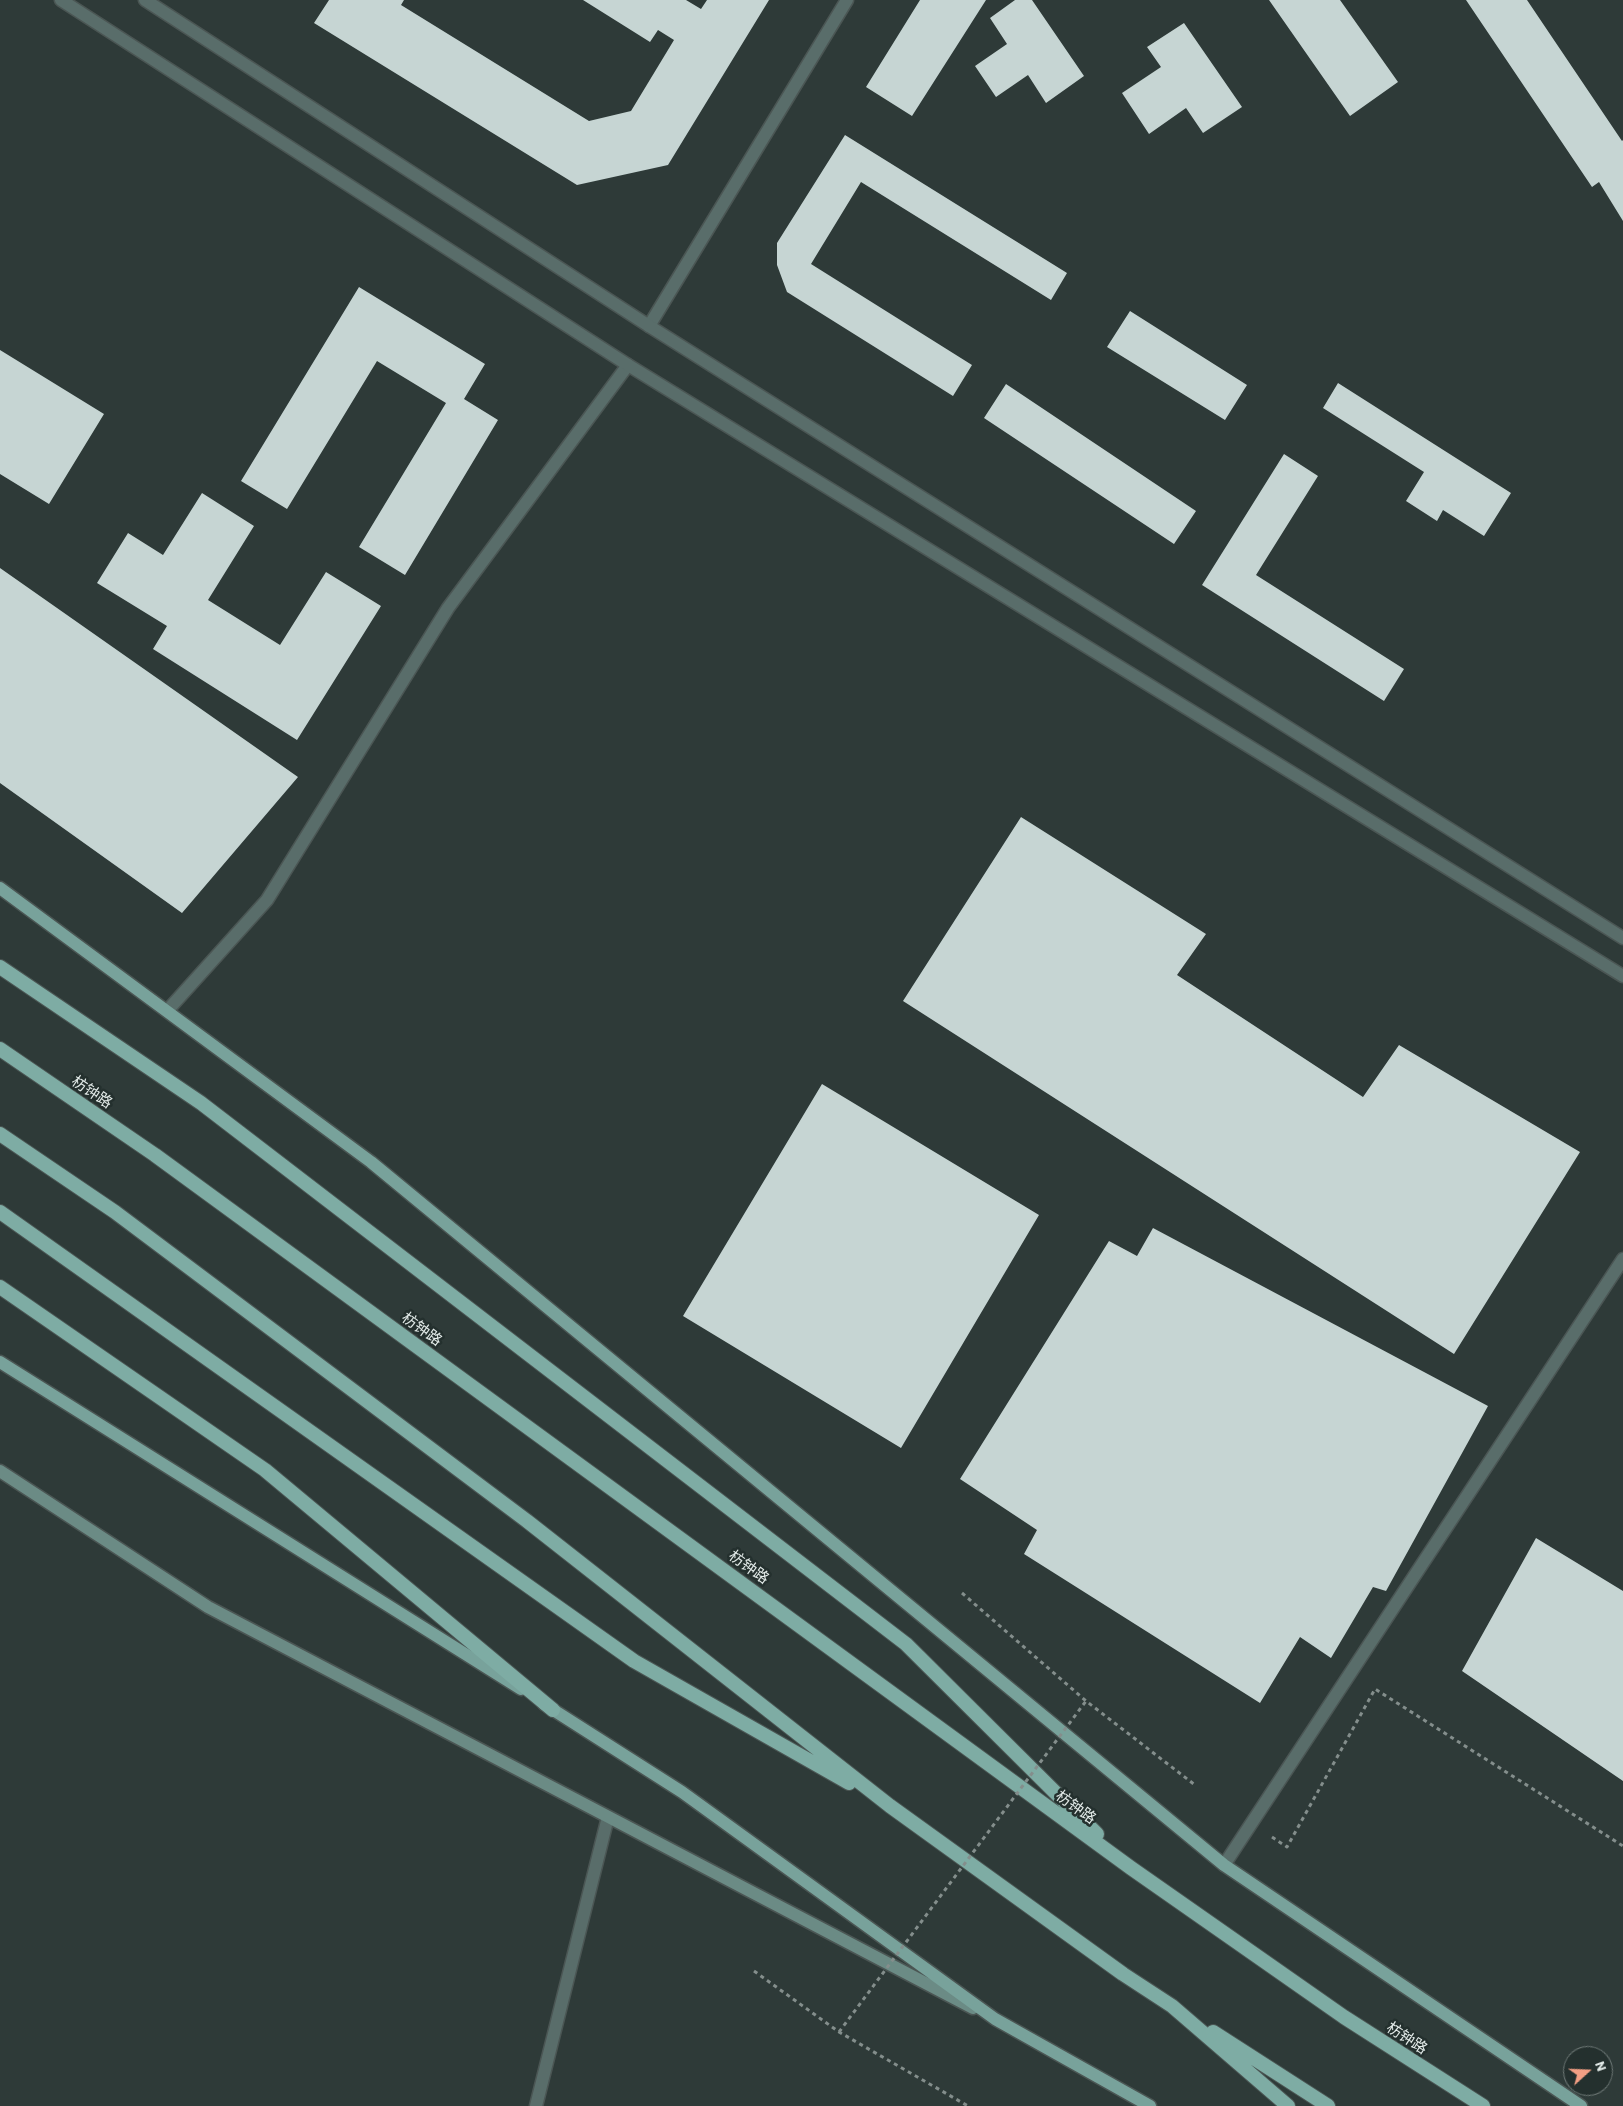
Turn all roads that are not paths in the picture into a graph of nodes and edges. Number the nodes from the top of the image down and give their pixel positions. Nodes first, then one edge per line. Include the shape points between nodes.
1 (61, 0) edge
2 (145, 0) edge
3 (848, 0) edge
4 (649, 326) junction
5 (628, 365) junction
6 (0, 888) edge
7 (1623, 938) edge
8 (0, 967) edge
9 (1623, 976) edge
10 (167, 1012) junction
11 (0, 1049) edge
12 (0, 1134) edge
13 (0, 1212) edge
14 (1623, 1259) edge
15 (0, 1287) edge
16 (0, 1362) edge
17 (0, 1471) edge
18 (553, 1710) junction
19 (890, 1806) junction
20 (608, 1817) junction
21 (1224, 1865) junction
22 (1131, 1868) junction
23 (1172, 2006) junction
24 (995, 2019) junction
25 (536, 2106) edge
26 (1150, 2106) edge
27 (1288, 2106) edge
28 (1328, 2106) edge
29 (1483, 2106) edge
30 (1581, 2106) edge

1 - 5 street
2 - 4 street
3 - 4 street
4 - 7 street
5 - 9 street
5 - 10 street via 448,608 267,900
6 - 10 main road
8 - 22 highway via 201,1103 906,1644
10 - 21 main road via 371,1162
11 - 22 highway, 枋钟路 via 155,1155
12 - 19 highway via 114,1212 527,1521
13 - 19 highway via 634,1661
14 - 21 street
15 - 18 highway via 265,1470
16 - 18 main road
17 - 20 main road via 208,1607
18 - 24 main road via 682,1792
19 - 23 highway
20 - 24 main road
20 - 25 street
21 - 30 main road
22 - 29 highway, 枋钟路 via 1344,2017
23 - 27 highway
23 - 28 highway
24 - 26 main road

